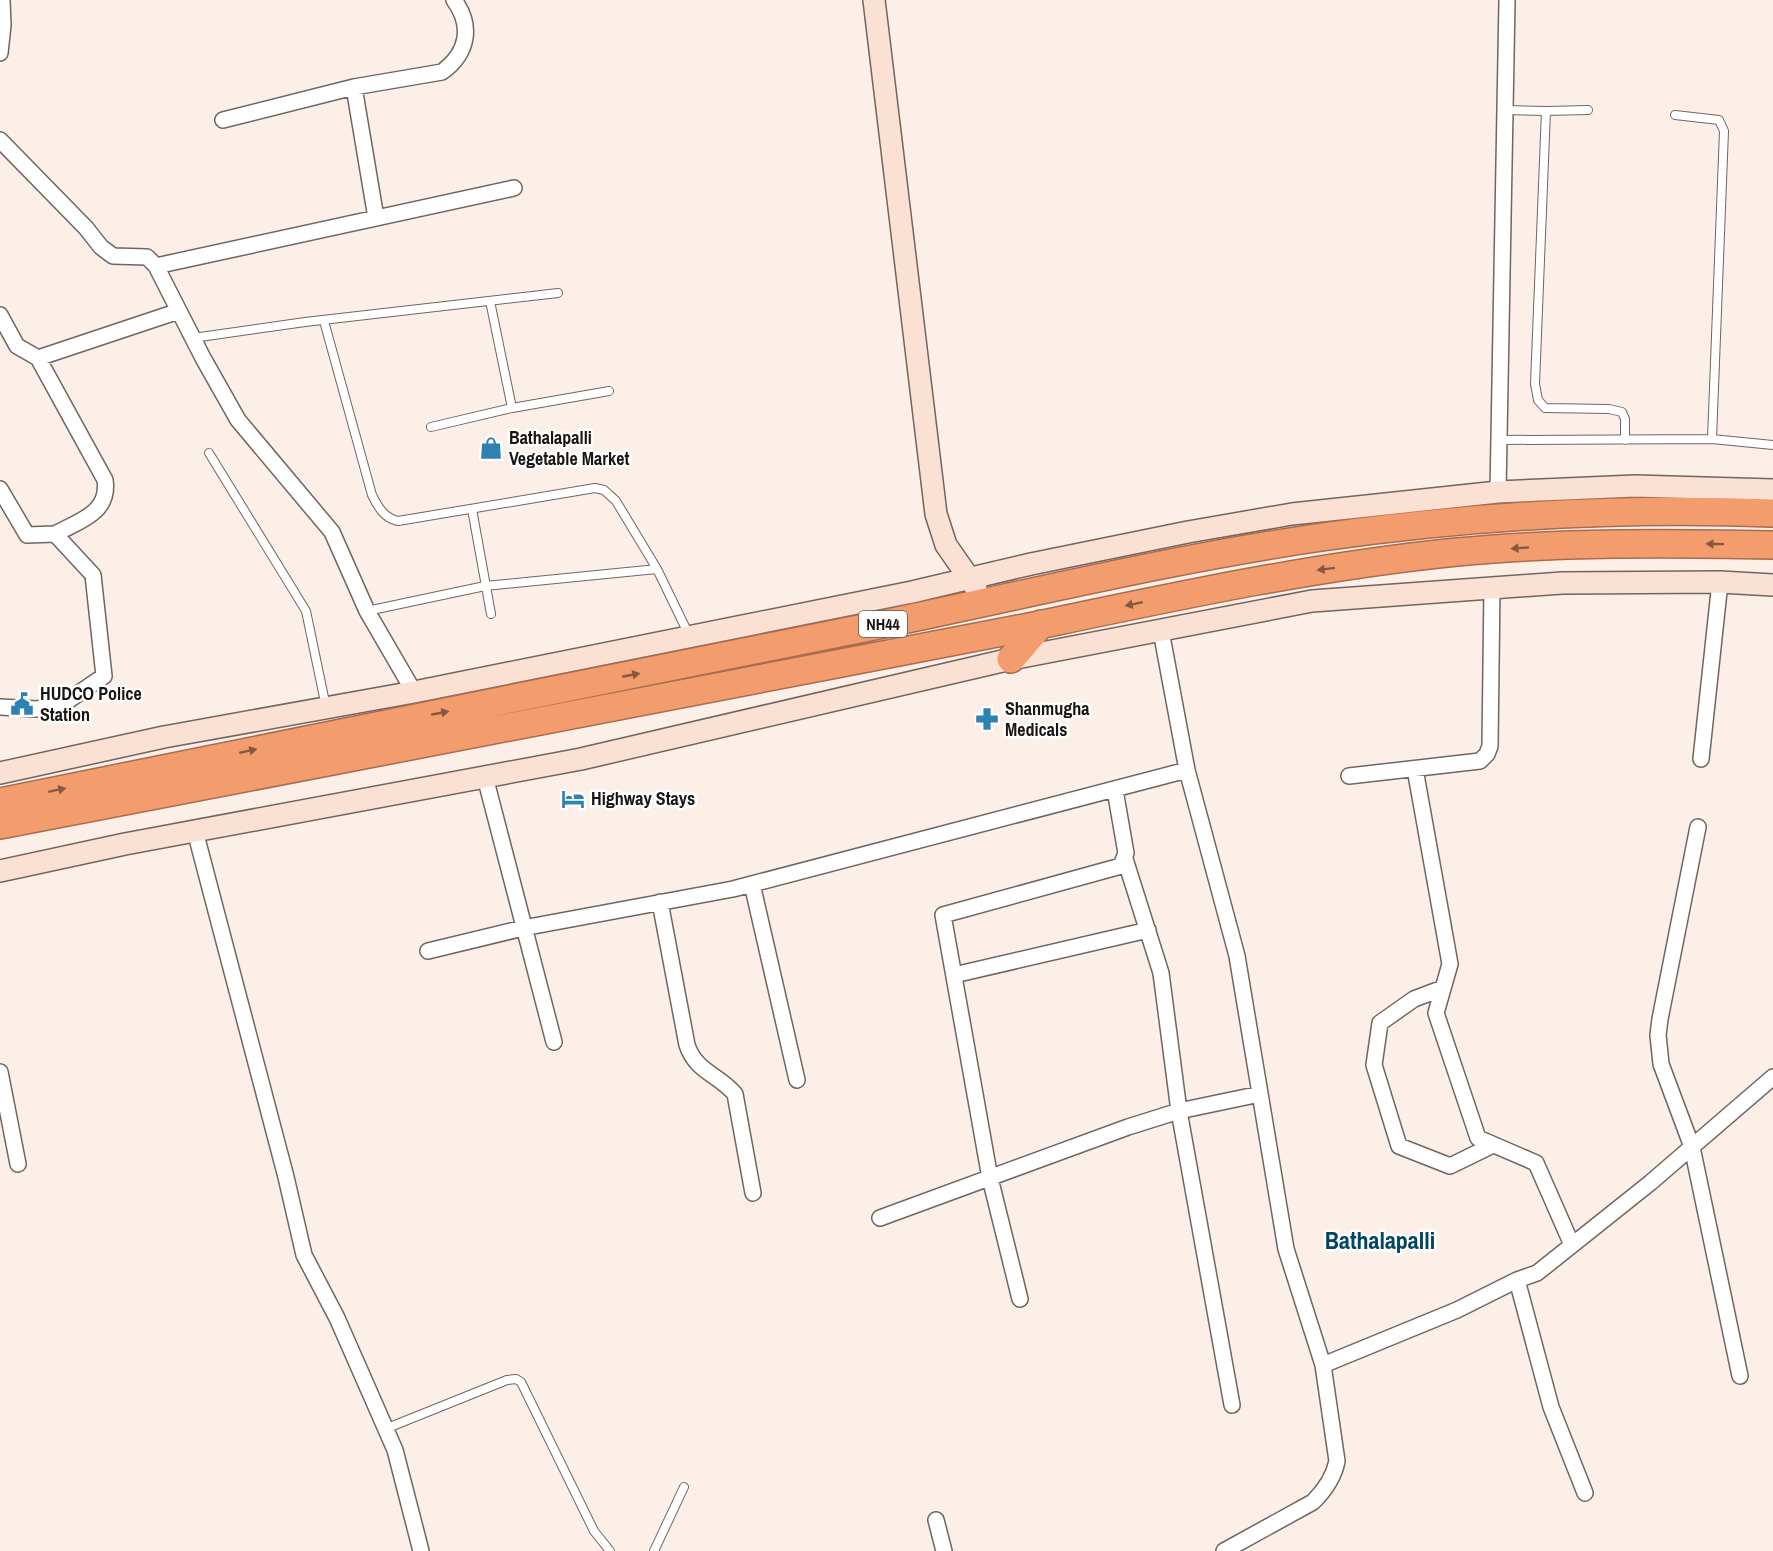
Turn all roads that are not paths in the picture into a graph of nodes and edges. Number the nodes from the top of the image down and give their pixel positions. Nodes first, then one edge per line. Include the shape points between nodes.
1 (2, 0) edge
2 (454, 0) edge
3 (874, 0) edge
4 (1507, 0) edge
5 (0, 53) edge
6 (354, 87) junction
7 (1505, 110) junction
8 (1588, 110) dead end
9 (1546, 111) junction
10 (1675, 115) dead end
11 (223, 120) dead end
12 (0, 140) edge
13 (514, 188) dead end
14 (376, 218) junction
15 (156, 266) junction
16 (558, 292) dead end
17 (490, 301) junction
18 (179, 311) junction
19 (0, 315) edge
20 (324, 321) junction
21 (193, 338) junction
22 (38, 358) junction
23 (609, 391) dead end
24 (512, 408) junction
25 (431, 427) dead end
26 (1712, 439) junction
27 (1498, 440) junction
28 (1625, 440) junction
29 (1773, 445) edge
30 (209, 453) dead end
31 (0, 489) edge
32 (1773, 490) edge
33 (1498, 492) junction
34 (472, 509) junction
35 (1773, 513) edge
36 (55, 534) junction
37 (1773, 545) edge
38 (657, 569) junction
39 (968, 578) junction
40 (1720, 582) junction
41 (1773, 585) edge
42 (485, 586) junction
43 (1492, 587) junction
44 (988, 602) junction
45 (367, 611) junction
46 (491, 614) dead end
47 (1041, 624) junction
48 (1161, 631) junction
49 (689, 637) junction
50 (1011, 659) junction
51 (414, 692) junction
52 (0, 707) edge
53 (326, 708) junction
54 (1701, 759) dead end
55 (1415, 769) junction
56 (1187, 770) junction
57 (0, 773) edge
58 (1349, 776) dead end
59 (485, 777) junction
60 (1115, 790) junction
61 (0, 802) edge
62 (0, 825) edge
63 (1698, 827) dead end
64 (195, 831) junction
65 (1125, 859) junction
66 (0, 871) edge
67 (752, 884) junction
68 (660, 903) junction
69 (523, 928) junction
70 (1148, 930) junction
71 (428, 951) dead end
72 (954, 975) junction
73 (1443, 988) junction
74 (554, 1042) dead end
75 (0, 1072) edge
76 (1773, 1077) edge
77 (797, 1080) dead end
78 (1260, 1094) junction
79 (1179, 1112) junction
80 (1493, 1145) junction
81 (1692, 1147) junction
82 (18, 1164) dead end
83 (990, 1178) junction
84 (753, 1193) dead end
85 (880, 1218) dead end
86 (1572, 1245) junction
87 (1517, 1280) junction
88 (1020, 1299) dead end
89 (1323, 1365) junction
90 (1740, 1376) dead end
91 (1232, 1405) dead end
92 (385, 1429) junction
93 (684, 1487) dead end
94 (1585, 1493) dead end
95 (936, 1520) dead end
96 (421, 1551) edge
97 (609, 1551) edge
98 (654, 1551) edge
99 (944, 1551) edge
100 (1224, 1551) edge

1 - 5 street
2 - 6 street via 466,26 460,53 452,64 442,72
3 - 39 street via 936,514 946,545
4 - 7 street
6 - 11 street
6 - 14 street
7 - 9 lane
7 - 27 street
8 - 9 lane
9 - 28 lane via 1535,384 1538,400 1545,408 1622,412
10 - 26 lane via 1719,120 1724,131
12 - 15 street via 107,252 113,256 147,257
13 - 14 street
14 - 15 street
15 - 18 street
16 - 17 lane
17 - 20 lane
17 - 24 lane
18 - 21 street
18 - 22 street
19 - 22 street via 17,346
20 - 21 lane
20 - 34 lane via 378,507 391,520 398,521
21 - 45 street via 237,420 332,532
22 - 36 street via 105,480 106,491 98,511
23 - 24 lane
24 - 25 lane
26 - 28 lane
26 - 29 lane
27 - 28 lane
27 - 33 street
30 - 53 lane via 306,611
31 - 36 street via 27,535
32 - 33 street via 1635,486
33 - 39 street via 1292,514
34 - 38 lane via 594,488 604,490 616,501
34 - 42 lane
35 - 44 highway, NH44 via 1705,510 1488,518 1397,528 1192,559
36 - 52 street via 93,575 104,676 66,702 37,709
37 -> 47 highway, NH44 via 1671,543 1455,552 1303,572
38 - 42 lane
38 - 49 lane
39 - 44 street
39 - 49 street
40 - 41 street
40 - 43 street via 1562,582
40 - 54 street
42 - 45 lane
42 - 46 lane
43 - 48 street via 1312,601
43 - 55 street via 1489,750 1480,761
61 -> 44 highway, NH44
45 - 51 street
47 - 50 highway
47 - 62 highway, NH44
48 - 50 street
48 - 56 street
49 - 51 street
50 - 59 street via 581,759
51 - 53 street
53 - 57 street
55 - 58 street
55 - 73 street via 1450,964
56 - 60 street
56 - 78 street via 1237,956
59 - 64 street
59 - 69 street
60 - 65 street
60 - 67 street
63 - 81 street via 1658,1035 1661,1064
64 - 66 street
64 - 92 street via 304,1255 337,1318
65 - 70 street
65 - 72 street via 1121,866 943,915
67 - 68 street
67 - 77 street
68 - 69 street
68 - 84 street via 687,1045 698,1065 735,1094
69 - 71 street
69 - 74 street
70 - 72 street
70 - 79 street via 1161,973
72 - 83 street
73 - 80 street via 1437,1012 1440,1023 1478,1138
73 - 80 street via 1414,999 1380,1023 1374,1065 1399,1146 1450,1166
75 - 82 street
76 - 81 street
78 - 79 street
78 - 89 street via 1286,1249
79 - 83 street
79 - 91 street
80 - 86 street via 1536,1163
81 - 86 street
81 - 90 street
83 - 85 street
83 - 88 street
86 - 87 street via 1537,1273
87 - 89 street
87 - 94 street via 1551,1407
89 - 100 street via 1337,1461 1323,1493
92 - 96 street via 395,1450
92 - 97 lane via 516,1379 594,1531
93 - 98 lane
95 - 99 street

